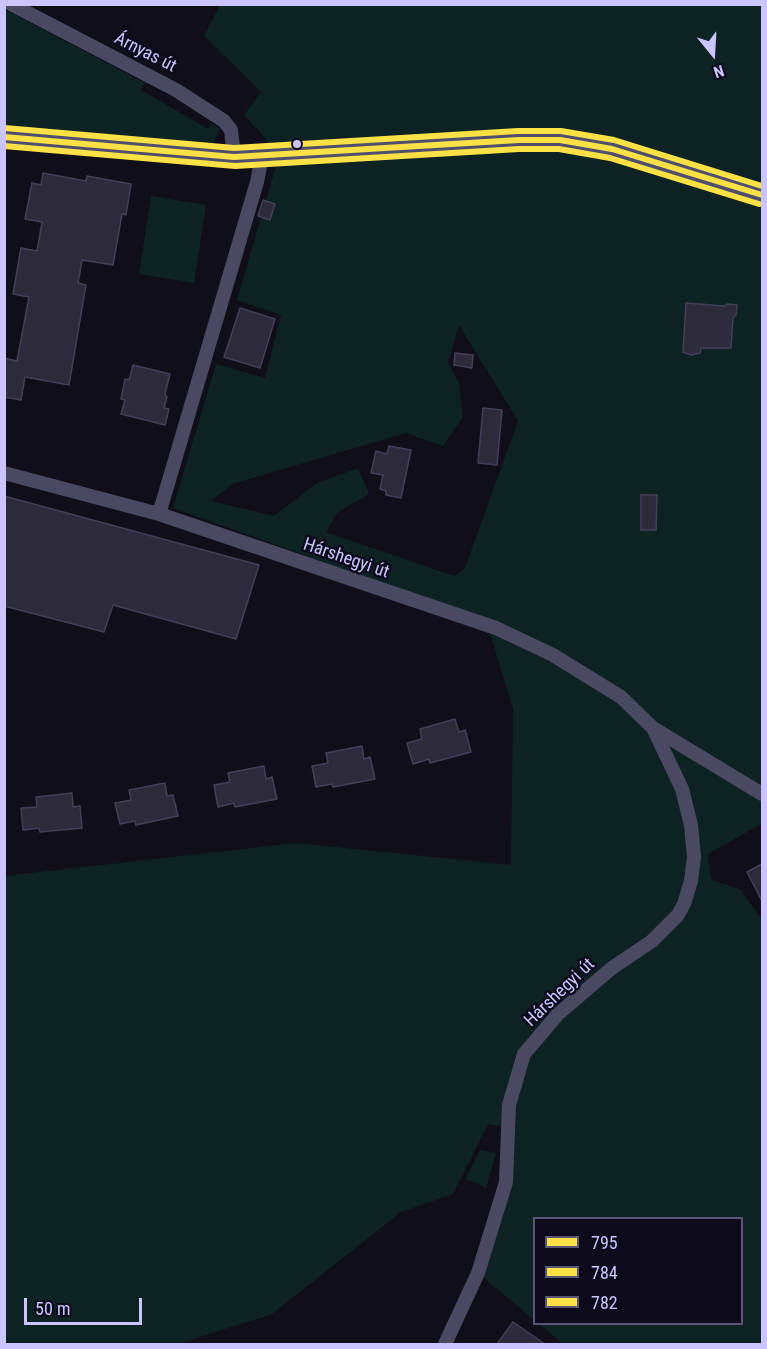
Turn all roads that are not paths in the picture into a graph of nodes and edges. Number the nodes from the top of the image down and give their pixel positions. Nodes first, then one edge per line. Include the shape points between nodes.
1 (11, 4) edge
2 (4, 137) edge
3 (261, 156) junction
4 (234, 158) junction
5 (762, 195) edge
6 (4, 473) edge
7 (159, 514) junction
8 (652, 728) junction
9 (762, 794) edge
10 (444, 1344) edge

1 - 4 street, Árnyas út via 176,90 224,121 231,130
2 - 4 main road
3 - 4 main road
3 - 5 main road via 560,140 612,149
3 - 7 street via 257,182
6 - 7 street, Hárshegyi út
7 - 8 street, Hárshegyi út via 496,628 553,655 621,698
8 - 9 street, Hárshegyi út
8 - 10 street, Hárshegyi út via 682,789 691,825 694,857 684,904 652,941 612,968 558,1014 524,1054 509,1105 506,1182 478,1273

